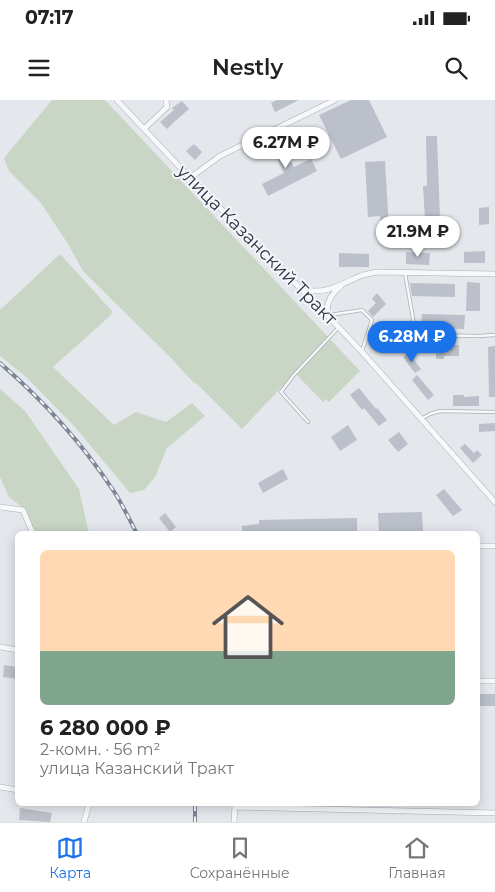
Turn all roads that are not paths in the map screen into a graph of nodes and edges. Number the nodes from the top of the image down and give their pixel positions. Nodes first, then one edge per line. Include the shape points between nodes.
1 (117, 100) edge
2 (166, 100) edge
3 (335, 100) edge
4 (144, 129) junction
5 (190, 178) junction
6 (405, 273) junction
7 (495, 274) edge
8 (345, 283) junction
9 (301, 288) junction
10 (328, 316) junction
11 (338, 327) junction
12 (495, 336) edge
13 (362, 352) junction
14 (495, 412) edge
15 (421, 419) junction
16 (308, 422) dead end
17 (495, 502) edge
18 (0, 507) edge
19 (32, 531) edge
20 (480, 546) edge
21 (495, 546) edge
22 (0, 648) edge
23 (15, 650) edge
24 (480, 681) edge
25 (495, 681) edge
26 (0, 787) edge
27 (15, 790) edge
28 (88, 806) edge
29 (235, 806) edge
30 (268, 806) edge
31 (495, 813) edge
32 (84, 822) edge
33 (234, 822) edge

1 - 4 street, улица Казанский Тракт
2 - 4 street via 167,107
3 - 5 street via 220,156
4 - 5 street, улица Казанский Тракт
5 - 9 street, улица Казанский Тракт
6 - 7 street
6 - 8 street via 378,272
6 - 12 lane via 414,324 423,335
8 - 9 street via 317,292
8 - 10 street via 330,298
9 - 10 street, улица Казанский Тракт
10 - 11 street, улица Казанский Тракт
10 - 13 lane via 362,310 372,320
11 - 13 street, улица Казанский Тракт
11 - 16 lane via 282,392
13 - 15 street, улица Казанский Тракт
14 - 15 lane via 440,411
15 - 17 street, улица Казанский Тракт
18 - 19 street via 23,510
20 - 21 street
22 - 23 street
24 - 25 street
26 - 27 street
28 - 32 street
29 - 33 street
30 - 31 street

